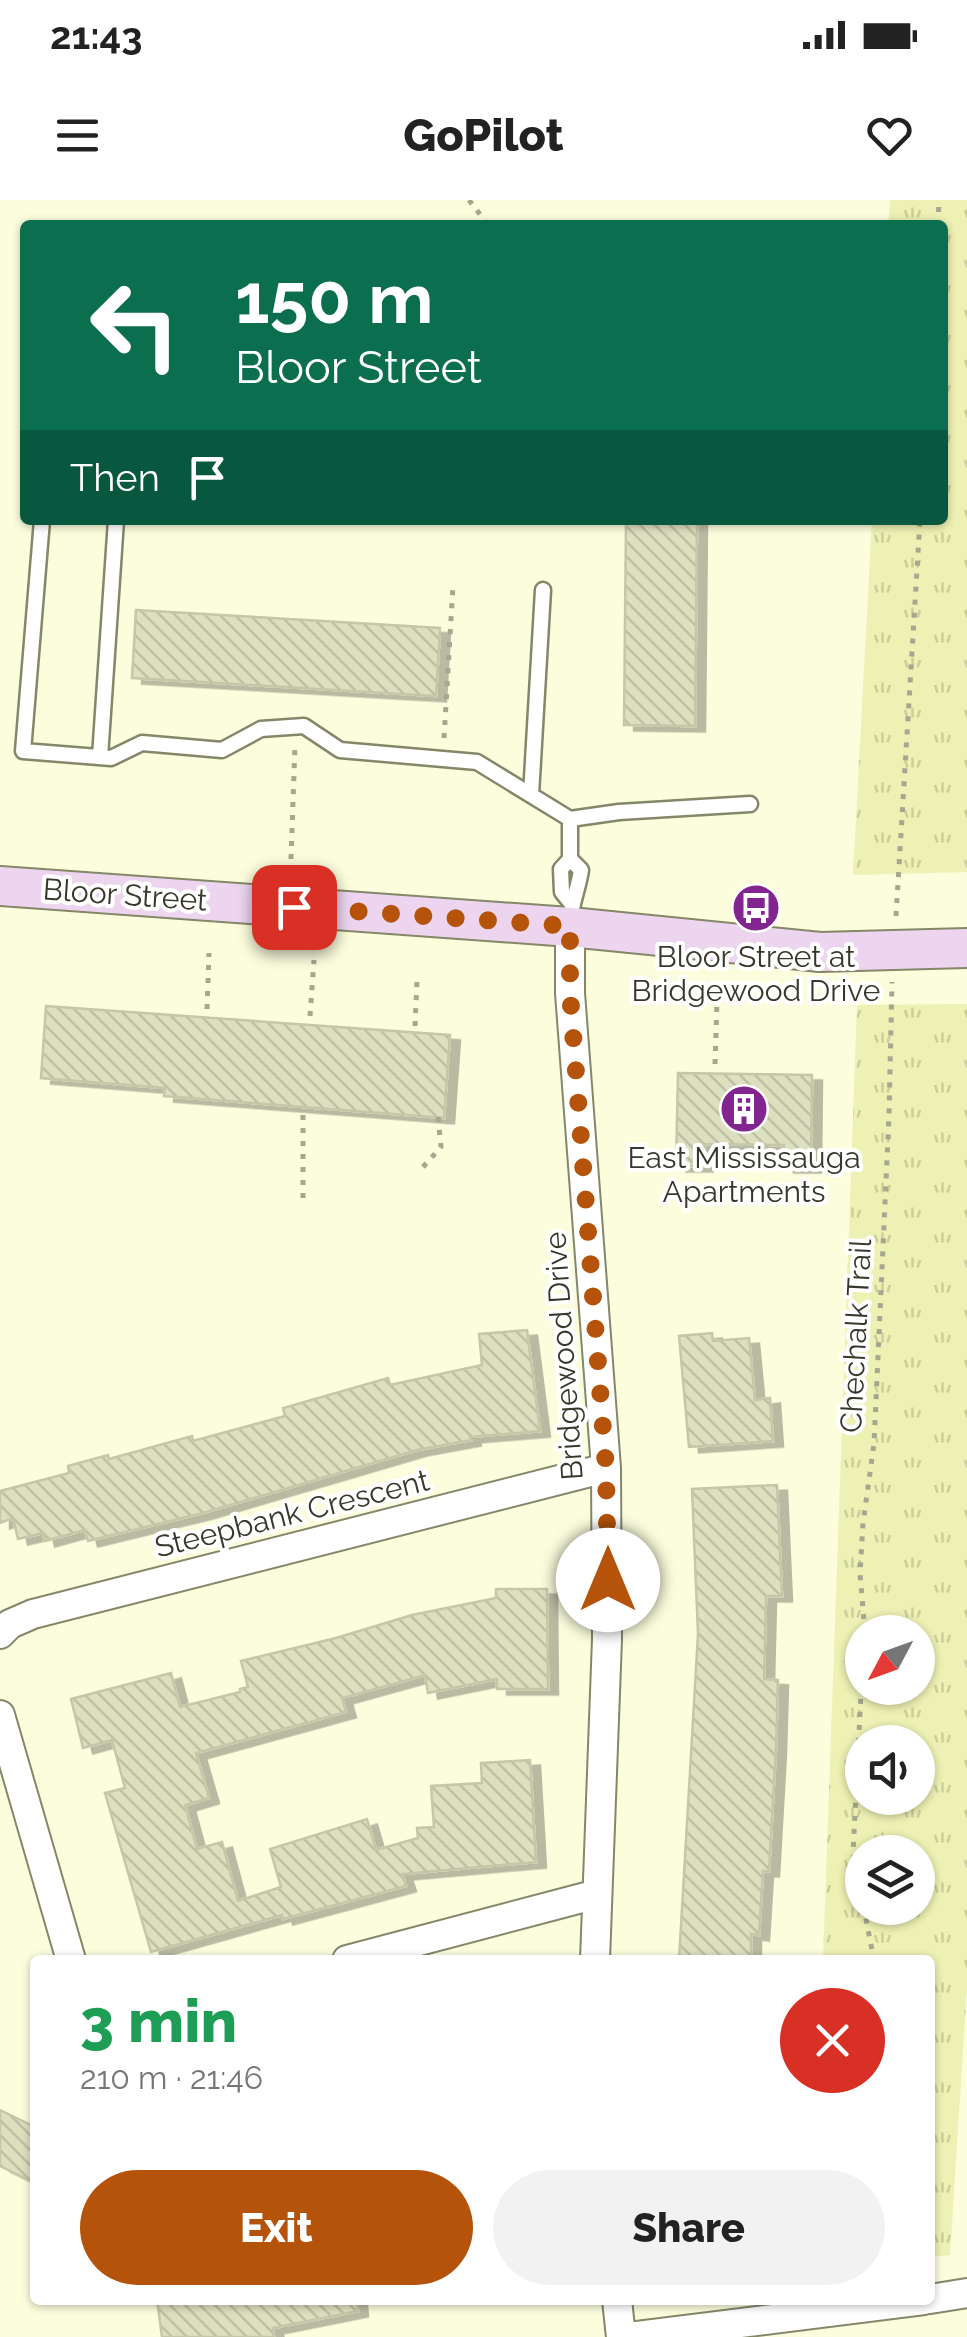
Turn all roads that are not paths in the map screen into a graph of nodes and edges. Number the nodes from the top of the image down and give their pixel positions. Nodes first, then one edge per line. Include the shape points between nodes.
1 (42, 525) edge
2 (116, 525) edge
3 (543, 590) dead end
4 (100, 757) junction
5 (531, 795) junction
6 (750, 804) dead end
7 (570, 820) junction
8 (0, 886) edge
9 (570, 914) junction
10 (967, 948) edge
11 (606, 1468) junction
12 (0, 1634) edge
13 (0, 1714) edge
14 (596, 1894) junction
15 (71, 1955) edge
16 (366, 1955) edge
17 (596, 1955) edge
18 (967, 2293) edge
19 (935, 2299) edge
20 (618, 2305) edge
21 (887, 2305) edge
22 (621, 2337) edge
23 (630, 2337) edge

1 - 4 lane via 23,750
2 - 4 lane
3 - 5 lane
4 - 5 lane via 142,743 222,750 261,730 304,726 340,750 476,762
5 - 7 lane
6 - 7 lane
7 - 9 lane via 570,859 581,870
8 - 9 main road, Bloor Street
9 - 10 main road, Bloor Street via 820,952
9 - 11 street, Bridgewood Drive via 570,993
11 - 12 street, Steepbank Crescent via 34,1614
11 - 14 street, Bridgewood Drive
13 - 15 street
14 - 16 street
14 - 17 street, Bridgewood Drive
18 - 19 street
20 - 22 street
21 - 23 street

